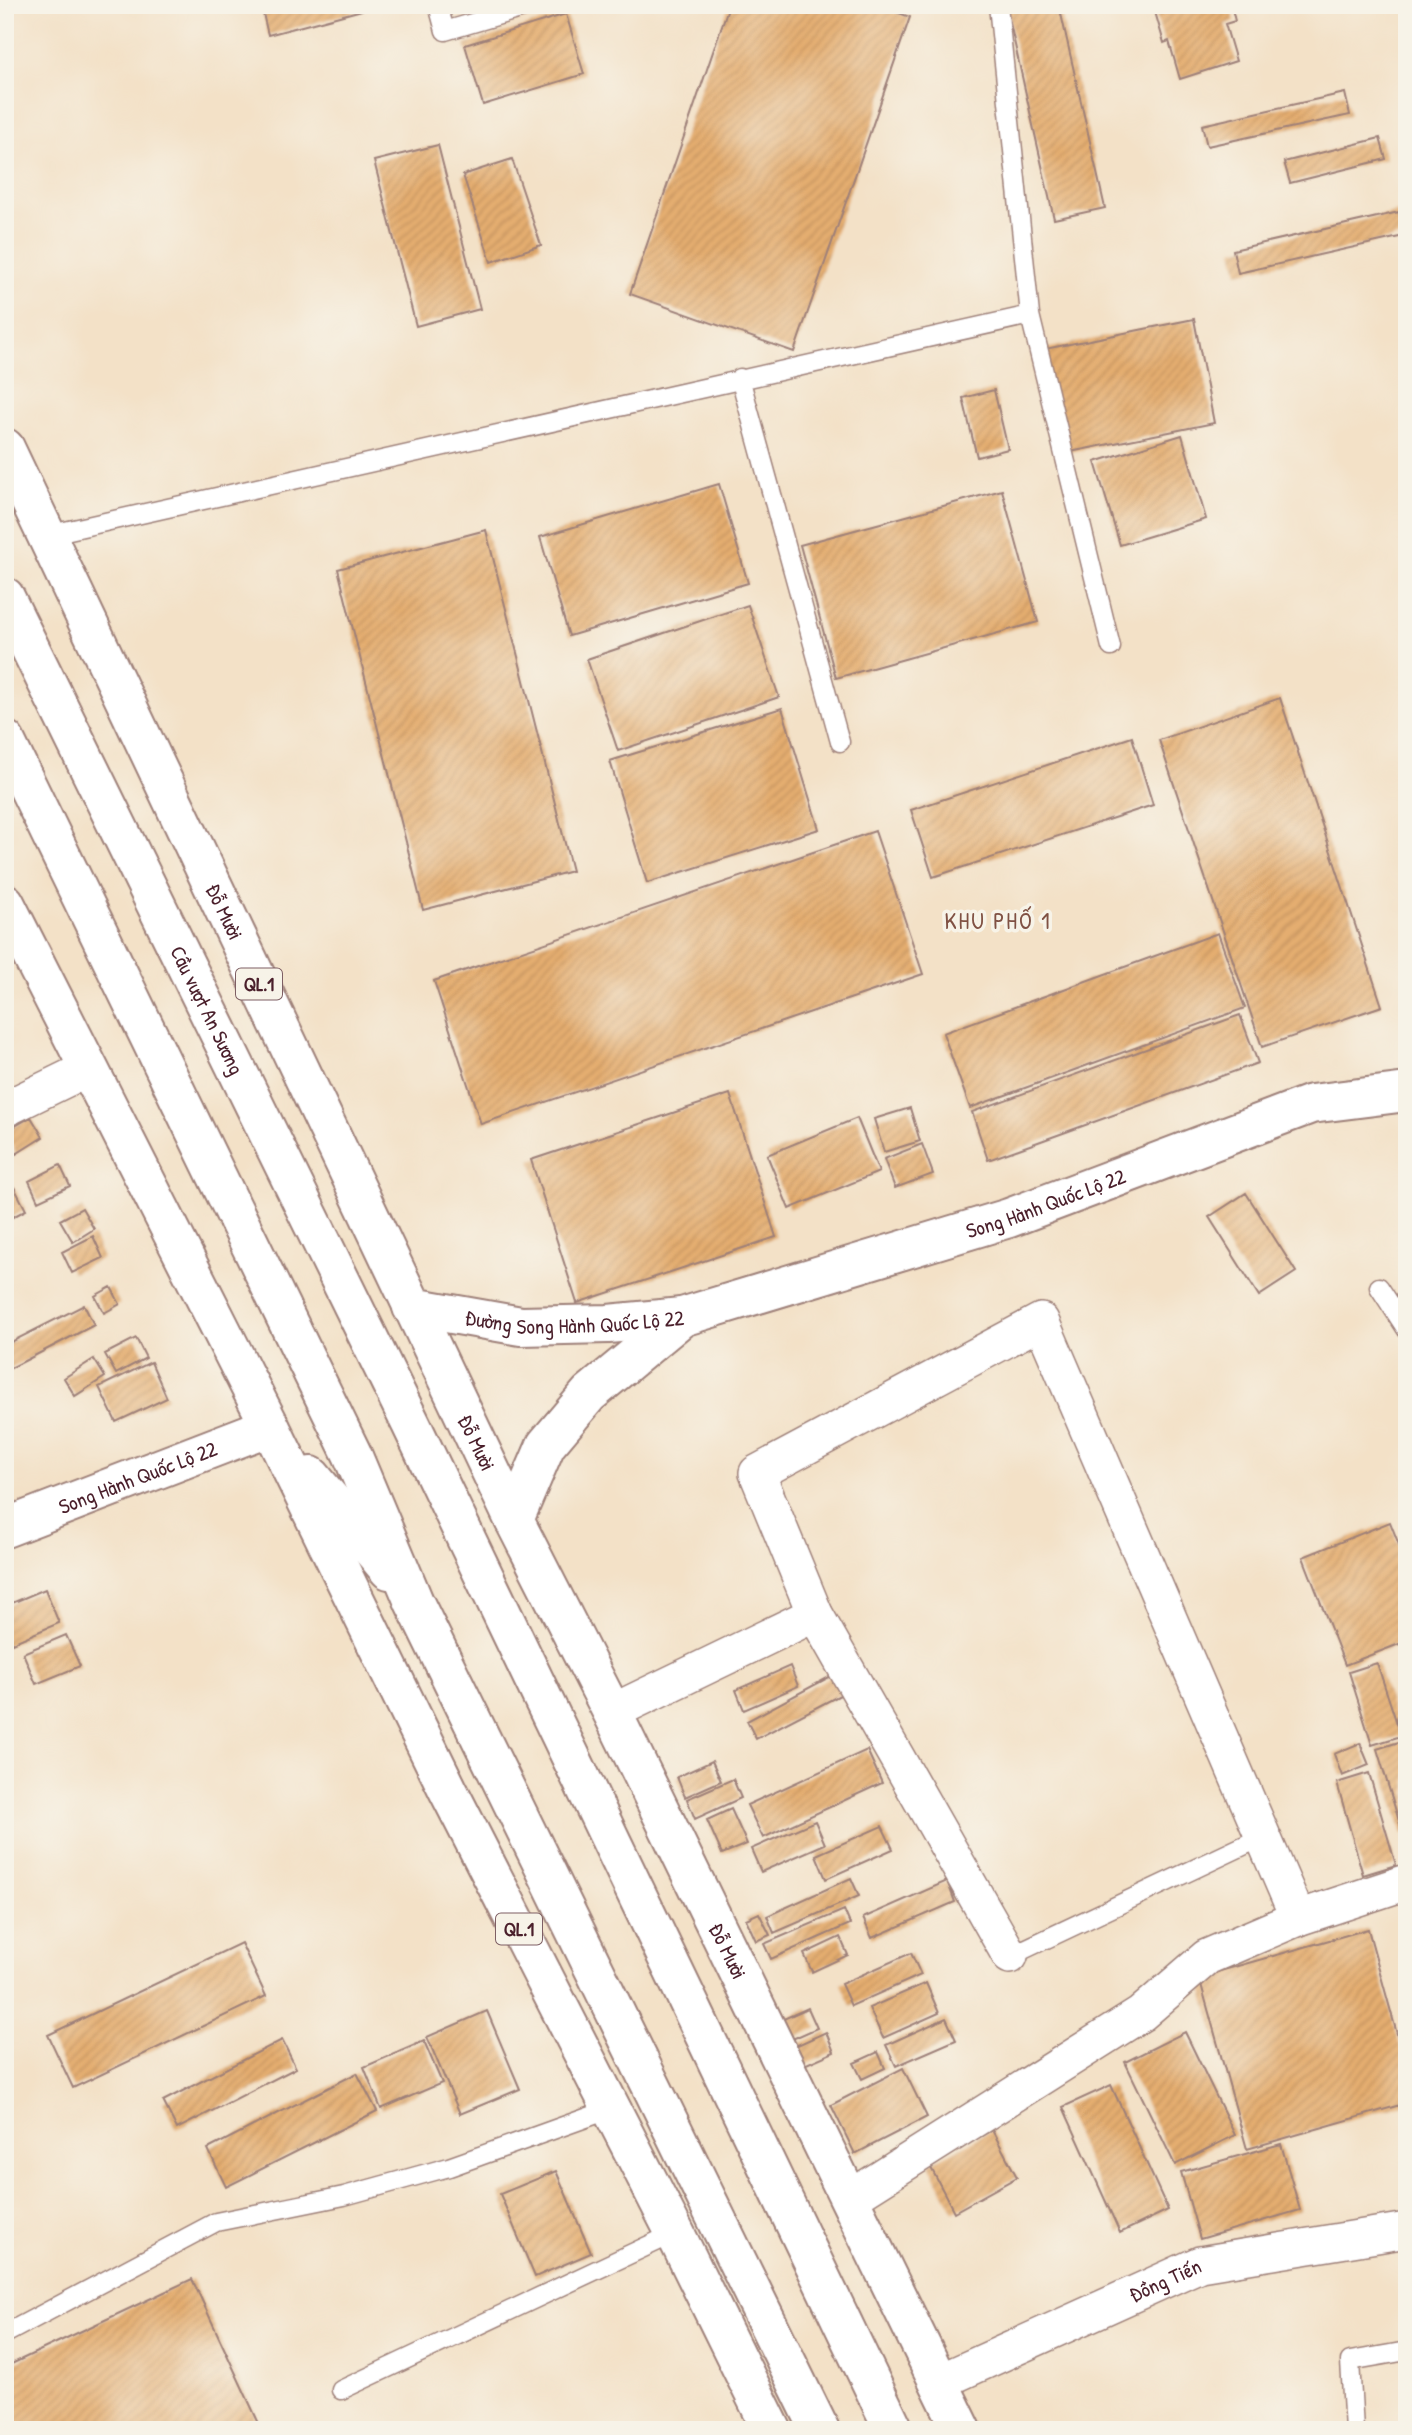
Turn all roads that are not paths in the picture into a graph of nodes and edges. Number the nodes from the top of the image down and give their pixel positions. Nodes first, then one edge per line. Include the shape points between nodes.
1 (438, 5) edge
2 (534, 5) edge
3 (999, 5) edge
4 (1030, 315) junction
5 (740, 378) junction
6 (5, 448) edge
7 (47, 535) junction
8 (5, 597) edge
9 (1111, 647) dead end
10 (5, 740) edge
11 (840, 742) dead end
12 (5, 903) edge
13 (89, 1068) junction
14 (1407, 1093) edge
15 (5, 1109) edge
16 (1379, 1287) dead end
17 (412, 1307) junction
18 (682, 1317) junction
19 (1407, 1330) edge
20 (411, 1424) junction
21 (270, 1426) junction
22 (514, 1520) junction
23 (5, 1528) edge
24 (414, 1602) junction
25 (816, 1614) junction
26 (517, 1645) junction
27 (612, 1712) junction
28 (448, 1790) junction
29 (1262, 1837) junction
30 (1407, 1882) edge
31 (1298, 1919) junction
32 (1010, 1956) joint
33 (611, 2109) junction
34 (850, 2198) junction
35 (1407, 2230) edge
36 (675, 2233) junction
37 (5, 2334) edge
38 (1407, 2351) edge
39 (939, 2382) junction
40 (341, 2390) dead end
41 (772, 2430) edge
42 (820, 2430) edge
43 (894, 2430) edge
44 (962, 2430) edge
45 (1354, 2430) edge

1 - 2 lane via 445,31
3 - 4 lane
4 - 5 lane
4 - 9 lane
5 - 7 lane
5 - 11 lane
6 - 7 main road, Đỗ Mười / QL.1
7 - 17 main road, Đỗ Mười / QL.1
8 - 20 main road, Cầu vượt An Sương / QL.1
10 - 24 main road, QL.1 via 352,1454
12 - 13 main road, QL.1
13 - 15 street
13 - 21 main road, QL.1
14 - 18 main road, Song Hành Quốc Lộ 22 via 1311,1104 1009,1218
16 - 19 lane
17 - 18 main road, Đường Song Hành Quốc Lộ 22 via 521,1326
17 - 22 main road, Đỗ Mười / QL.1
18 - 22 main road, Đường Song Hành Quốc Lộ 22 via 589,1394 546,1445
20 - 22 main road
20 - 26 main road, QL.1
21 - 23 main road, Song Hành Quốc Lộ 22
21 - 24 main road, QL.1
21 - 28 main road, QL.1
22 - 26 main road, QL.1
22 - 27 main road, Đỗ Mười / QL.1
24 - 28 main road
24 - 42 main road, QL.1
25 - 27 street
25 - 29 street via 757,1473 1041,1321
25 - 32 street
26 - 43 main road, QL.1
27 - 34 main road, Đỗ Mười / QL.1
28 - 33 main road, QL.1
29 - 31 street
29 - 32 lane
30 - 31 street
31 - 34 street via 1207,1957 1140,2014
33 - 36 main road, QL.1
33 - 37 lane via 449,2167 344,2196 216,2222
34 - 39 main road, Đỗ Mười / QL.1
35 - 39 street, Đồng Tiến via 1200,2264
36 - 40 lane
36 - 41 main road, QL.1
38 - 45 lane via 1350,2361
39 - 44 main road, Đỗ Mười / QL.1

